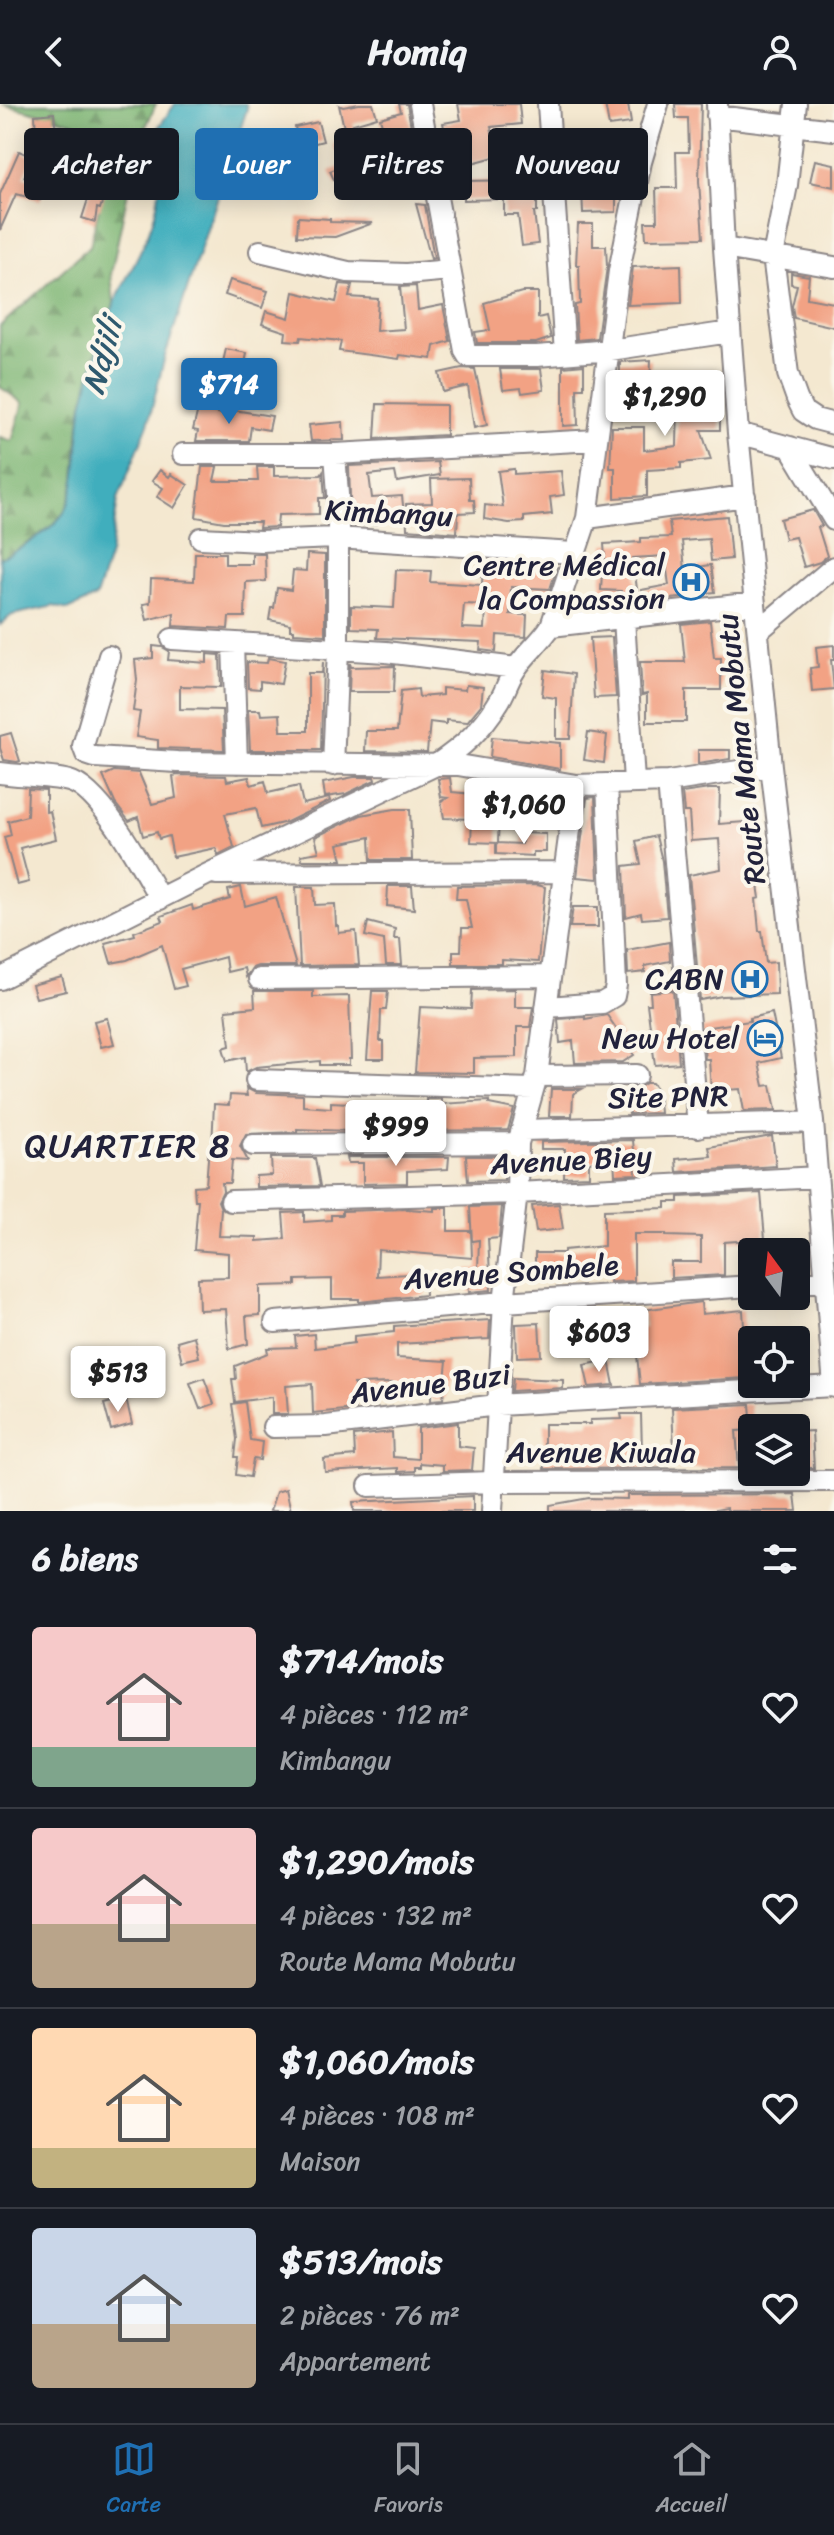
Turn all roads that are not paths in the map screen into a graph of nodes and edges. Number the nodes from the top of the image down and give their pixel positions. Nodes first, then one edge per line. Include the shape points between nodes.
1 (420, 104) edge
2 (548, 104) edge
3 (658, 104) edge
4 (717, 110) edge
5 (794, 114) edge
6 (834, 130) edge
7 (724, 248) junction
8 (260, 251) dead end
9 (773, 256) junction
10 (834, 267) edge
11 (450, 270) junction
12 (730, 332) junction
13 (610, 350) junction
14 (565, 354) junction
15 (834, 424) edge
16 (738, 433) junction
17 (596, 440) junction
18 (790, 447) junction
19 (183, 454) dead end
20 (335, 454) junction
21 (834, 459) edge
22 (745, 496) junction
23 (587, 518) junction
24 (834, 520) edge
25 (201, 538) dead end
26 (336, 538) junction
27 (574, 553) junction
28 (834, 567) edge
29 (755, 603) junction
30 (624, 618) junction
31 (551, 626) junction
32 (758, 631) junction
33 (172, 639) dead end
34 (233, 644) junction
35 (338, 649) junction
36 (109, 656) dead end
37 (516, 668) junction
38 (237, 763) junction
39 (333, 765) junction
40 (436, 765) junction
41 (771, 766) junction
42 (0, 773) edge
43 (634, 782) junction
44 (668, 782) junction
45 (607, 784) junction
46 (576, 785) junction
47 (562, 872) junction
48 (208, 874) junction
49 (160, 899) junction
50 (550, 976) junction
51 (0, 979) edge
52 (259, 979) dead end
53 (547, 1007) junction
54 (637, 1075) dead end
55 (256, 1080) dead end
56 (535, 1082) junction
57 (813, 1122) junction
58 (698, 1127) junction
59 (520, 1136) junction
60 (253, 1145) dead end
61 (818, 1177) junction
62 (517, 1193) junction
63 (231, 1201) dead end
64 (827, 1271) edge
65 (738, 1287) edge
66 (504, 1302) junction
67 (275, 1322) dead end
68 (834, 1386) edge
69 (497, 1405) junction
70 (273, 1427) dead end
71 (834, 1481) edge
72 (492, 1482) junction
73 (369, 1486) dead end
74 (492, 1511) edge

1 - 11 street
2 - 14 street
3 - 13 street via 619,271
4 - 5 street
4 - 7 street, Route Mama Mobutu
5 - 6 street
5 - 9 street
7 - 9 street
7 - 12 street, Route Mama Mobutu
8 - 11 street via 348,272
9 - 10 street
9 - 15 street via 788,374 797,399 803,411
11 - 14 street via 468,356
12 - 13 street
12 - 16 street, Route Mama Mobutu
13 - 14 street
13 - 17 street
16 - 18 street
16 - 22 street, Route Mama Mobutu
17 - 20 street
17 - 23 street
18 - 21 street
18 - 24 street
19 - 20 street
20 - 26 street
22 - 23 street
22 - 29 street, Route Mama Mobutu
23 - 27 street
25 - 26 street, Kimbangu
26 - 27 street, Kimbangu
26 - 35 street
27 - 31 street
28 - 32 street
29 - 30 street
29 - 32 street, Route Mama Mobutu
30 - 31 street
30 - 43 street
31 - 37 street
32 - 41 street, Route Mama Mobutu
33 - 34 street
34 - 35 street
34 - 38 street
35 - 37 street
35 - 39 street
36 - 38 street via 83,746 86,754
37 - 40 street via 478,732
38 - 39 street
39 - 40 street
40 - 46 street
40 - 48 street
41 - 44 street
41 - 57 street, Route Mama Mobutu
42 - 49 street via 70,781 88,789
43 - 44 street
43 - 45 street
44 - 58 street
45 - 46 street
45 - 53 street via 614,996 602,1003
46 - 47 street
47 - 48 street
47 - 50 street
48 - 49 street
49 - 51 street
50 - 52 street
50 - 53 street
53 - 56 street
54 - 56 street
55 - 56 street
56 - 59 street
57 - 58 street, Site PNR
57 - 61 street, Route Mama Mobutu
58 - 59 street, Site PNR
59 - 60 street, Site PNR
59 - 62 street
61 - 62 street, Avenue Biey
61 - 64 street, Route Mama Mobutu
62 - 63 street, Avenue Biey
62 - 66 street
64 - 68 street, Route Mama Mobutu
65 - 66 street, Avenue Sombele
66 - 67 street, Avenue Sombele
66 - 69 street
68 - 69 street, Avenue Buzi
69 - 70 street, Avenue Buzi via 326,1426
69 - 72 street
71 - 72 street, Avenue Kiwala
72 - 73 street, Avenue Kiwala
72 - 74 street

